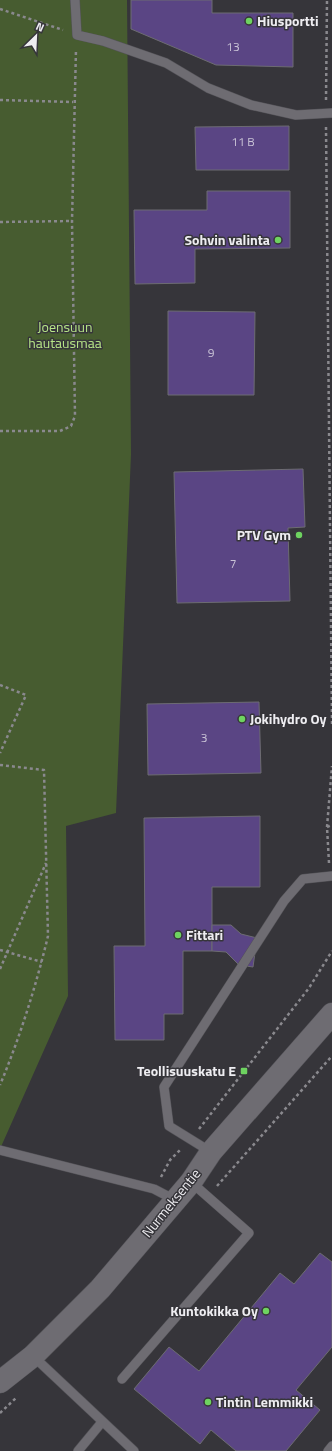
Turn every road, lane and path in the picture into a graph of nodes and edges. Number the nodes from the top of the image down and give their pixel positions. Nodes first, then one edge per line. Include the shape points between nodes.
1 (75, 0) edge
2 (327, 0) edge
3 (0, 8) edge
4 (77, 35) junction
5 (0, 100) edge
6 (74, 102) junction
7 (329, 113) edge
8 (72, 221) junction
9 (0, 222) edge
10 (0, 431) edge
11 (0, 685) edge
12 (332, 724) edge
13 (0, 753) edge
14 (0, 765) edge
15 (332, 766) edge
16 (332, 825) edge
17 (327, 827) junction
18 (47, 862) junction
19 (331, 876) edge
20 (0, 950) edge
21 (332, 951) edge
22 (7, 954) junction
23 (42, 962) junction
24 (0, 969) edge
25 (332, 1014) edge
26 (0, 1085) edge
27 (190, 1140) junction
28 (0, 1150) edge
29 (211, 1152) junction
30 (191, 1182) junction
31 (154, 1189) junction
32 (175, 1200) junction
33 (33, 1356) junction
34 (122, 1379) dead end
35 (0, 1382) edge
36 (102, 1422) junction
37 (332, 1446) edge
38 (78, 1451) edge
39 (134, 1451) edge
40 (328, 1451) edge

1 - 4 lane
2 - 7 path
3 - 4 path
4 - 6 path
4 - 7 lane via 103,41 166,63 208,88 251,106 296,115
5 - 6 path
6 - 8 path
7 - 12 path
8 - 9 path
8 - 10 path via 75,416 71,426 60,431
11 - 13 path via 26,695
14 - 18 path via 44,770
15 - 17 path
16 - 17 path
17 - 19 path
18 - 22 path
18 - 23 path via 48,936
19 - 27 lane via 303,879 284,901 164,1087 169,1126
20 - 22 path
21 - 27 path via 309,988
22 - 23 path
22 - 24 path
23 - 26 path via 12,1058
25 - 29 street, Nurmeksentie
27 - 29 lane
27 - 31 path via 170,1160
28 - 31 lane
29 - 30 street, Nurmeksentie
30 - 32 street, Nurmeksentie
30 - 34 lane via 249,1233
31 - 32 lane
32 - 33 street, Nurmeksentie via 100,1288
33 - 35 street, Nurmeksentie
33 - 36 lane
36 - 38 lane
36 - 39 lane
37 - 40 lane

